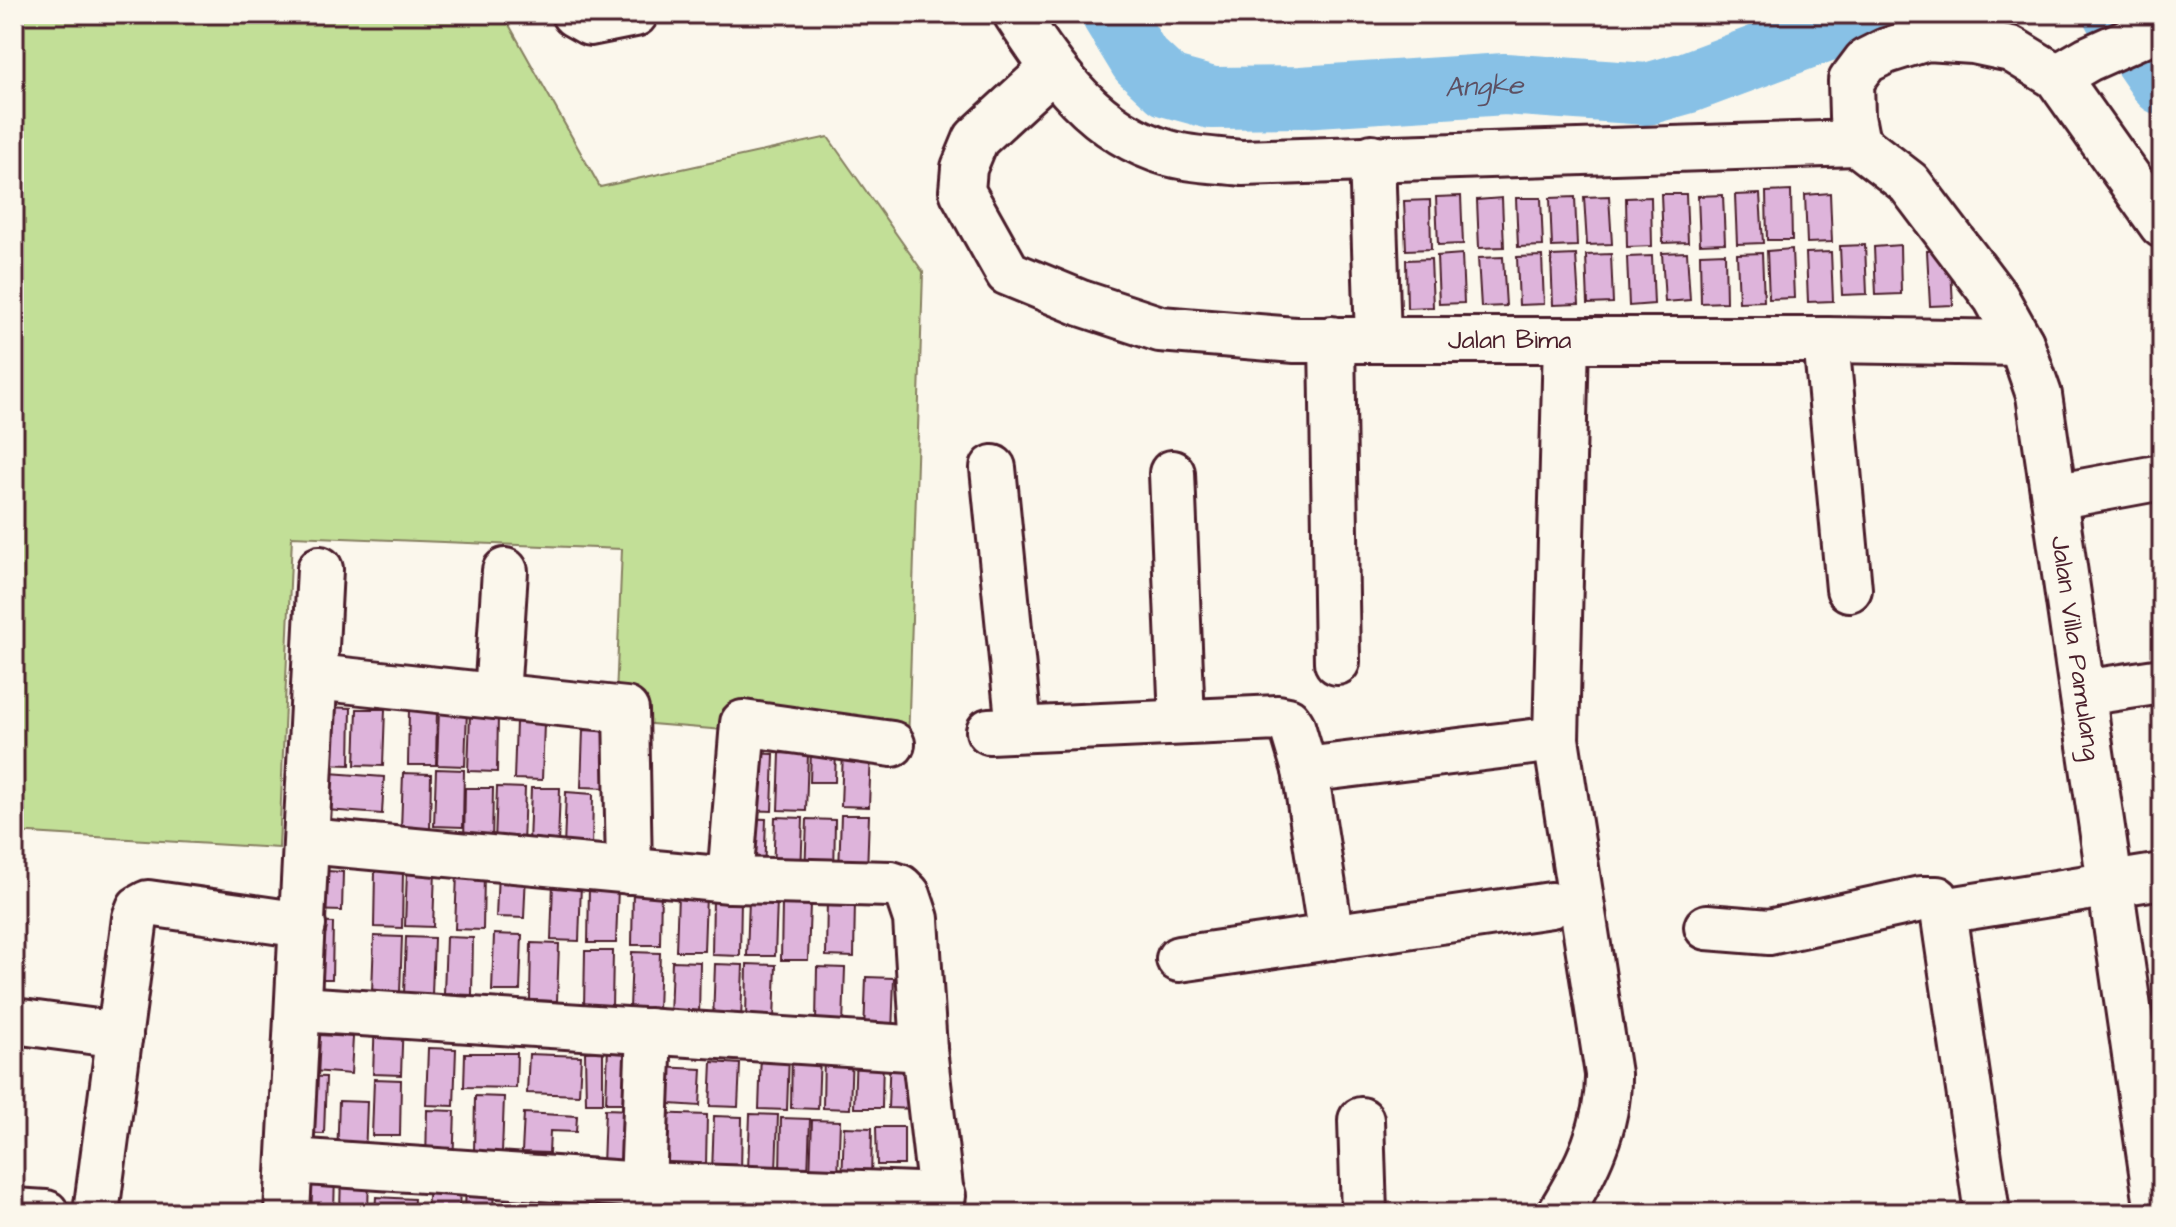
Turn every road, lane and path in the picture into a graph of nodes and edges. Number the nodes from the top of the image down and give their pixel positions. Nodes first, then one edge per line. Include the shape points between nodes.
1 (635, 14) edge
2 (1016, 14) edge
3 (582, 19) edge
4 (2162, 26) edge
5 (2072, 68) junction
6 (1052, 69) junction
7 (1857, 143) junction
8 (1372, 157) junction
9 (2162, 225) edge
10 (1332, 339) junction
11 (1378, 339) junction
12 (1566, 340) junction
13 (1826, 340) junction
14 (2021, 343) junction
15 (993, 468) dead end
16 (1172, 473) dead end
17 (2162, 477) edge
18 (2054, 497) junction
19 (320, 569) dead end
20 (505, 571) dead end
21 (1849, 589) dead end
22 (1337, 662) dead end
23 (315, 677) junction
24 (2162, 681) edge
25 (2083, 693) junction
26 (497, 696) junction
27 (1182, 721) junction
28 (1556, 739) junction
29 (892, 744) dead end
30 (1305, 770) junction
31 (307, 841) junction
32 (629, 871) junction
33 (2162, 876) edge
34 (730, 880) junction
35 (2112, 884) junction
36 (1551, 905) dead end
37 (1943, 911) junction
38 (303, 925) junction
39 (1707, 927) dead end
40 (1331, 937) junction
41 (1179, 959) dead end
42 (299, 1009) junction
43 (14, 1021) edge
44 (649, 1031) junction
45 (120, 1035) junction
46 (924, 1049) junction
47 (2149, 1052) edge
48 (1361, 1120) dead end
49 (291, 1161) junction
50 (643, 1185) junction
51 (943, 1204) edge
52 (14, 1211) edge
53 (46, 1213) edge
54 (96, 1213) edge
55 (287, 1213) edge
56 (1364, 1213) edge
57 (1560, 1213) edge
58 (1987, 1213) edge
59 (2161, 1213) edge

1 - 3 street
2 - 6 street
4 - 5 street
5 - 7 street via 1973,41 1927,38 1886,51 1866,61 1851,81
5 - 9 street
6 - 8 street via 1118,131 1170,154 1242,163
6 - 10 street, Jalan Bima via 976,139 964,168 962,191 1008,273 1160,329
7 - 8 street
7 - 14 street, Jalan Villa Pamulang via 1909,183 1996,298
8 - 11 street
10 - 11 street, Jalan Bima
10 - 22 street
11 - 12 street, Jalan Bima
12 - 13 street, Jalan Bima
12 - 28 street
13 - 14 street, Jalan Bima
13 - 21 street
14 - 18 street, Jalan Villa Pamulang via 2039,395
15 - 27 street via 1004,730
16 - 27 street
17 - 18 street
18 - 25 street, Jalan Villa Pamulang
19 - 23 street
20 - 26 street
23 - 26 street
23 - 31 street
24 - 25 street
25 - 35 street, Jalan Villa Pamulang
26 - 32 street via 626,710
27 - 30 street via 1288,720
28 - 30 street
28 - 57 street via 1608,1074 1608,1100 1598,1135
29 - 34 street via 743,723
30 - 40 street
31 - 32 street
31 - 38 street
32 - 34 street
33 - 35 street
34 - 46 street via 900,887 916,919
35 - 37 street
35 - 47 street, Jalan Villa Pamulang
36 - 40 street
37 - 39 street via 1937,899 1921,899 1769,932
37 - 58 street
38 - 42 street
38 - 45 street via 148,903 139,908
40 - 41 street
42 - 44 street
42 - 49 street
43 - 45 street
44 - 46 street
44 - 50 street
45 - 54 street
46 - 51 street
47 - 59 street, Jalan Villa Pamulang
48 - 56 street
49 - 50 street
49 - 55 street
50 - 51 street
52 - 53 street

